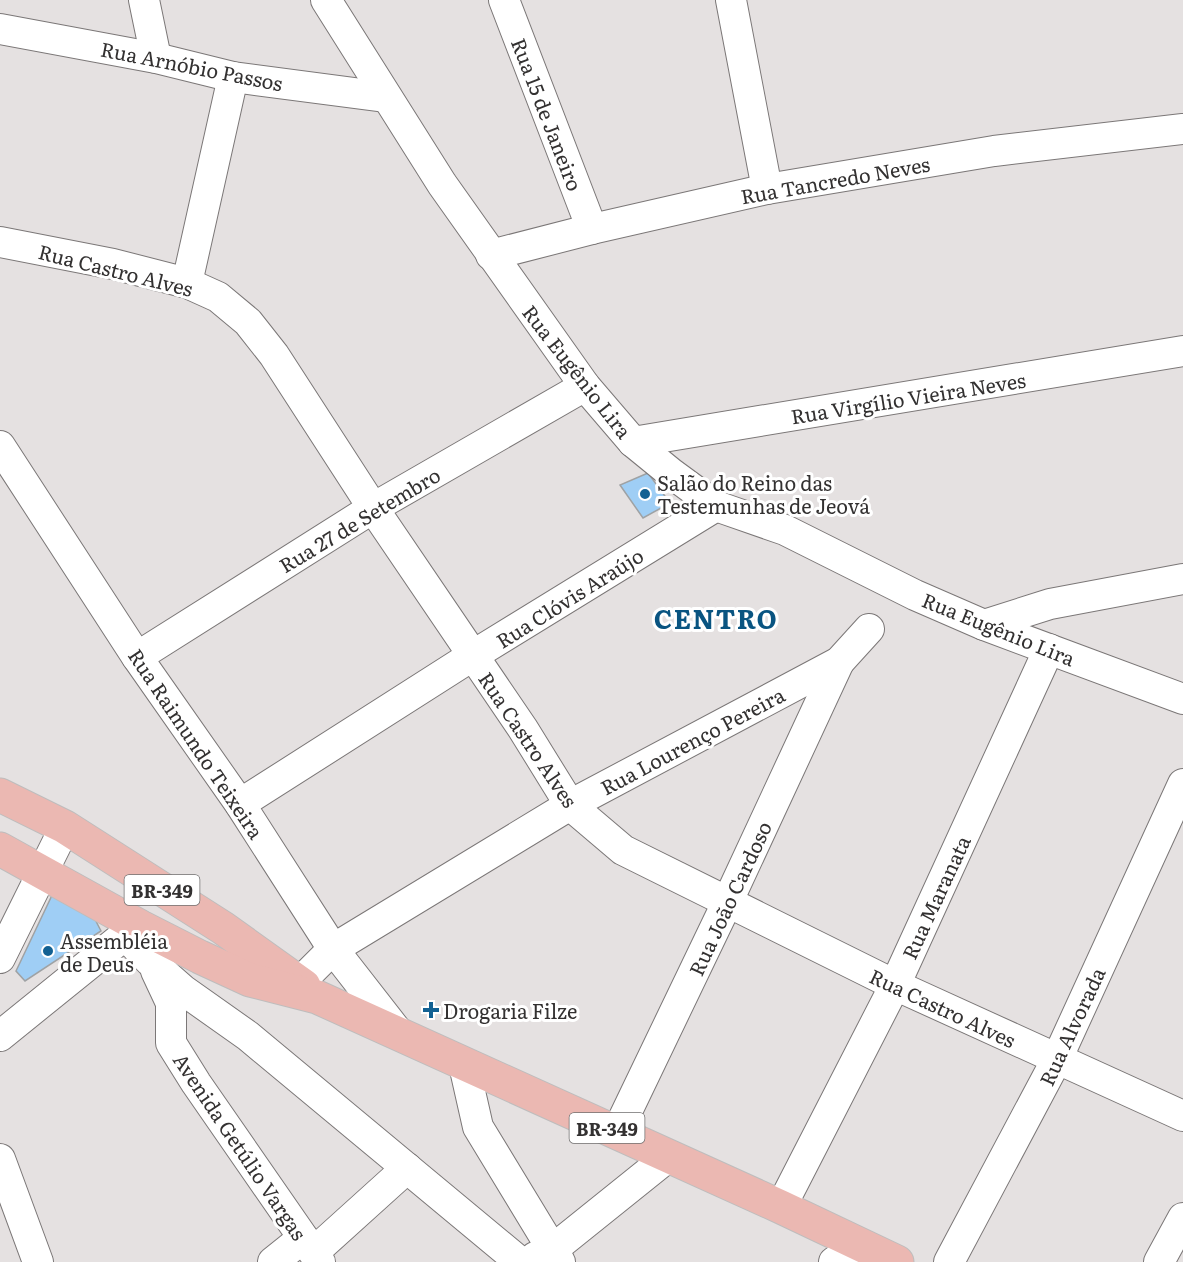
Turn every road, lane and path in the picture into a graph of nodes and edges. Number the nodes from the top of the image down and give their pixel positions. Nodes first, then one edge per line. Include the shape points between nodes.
1 (144, 0) edge
2 (326, 0) edge
3 (504, 0) edge
4 (731, 0) edge
5 (0, 29) edge
6 (156, 58) junction
7 (233, 77) junction
8 (386, 97) junction
9 (1183, 129) edge
10 (767, 189) junction
11 (592, 229) junction
12 (0, 242) edge
13 (491, 255) junction
14 (187, 283) junction
15 (1183, 351) edge
16 (585, 386) junction
17 (633, 442) junction
18 (0, 446) edge
19 (716, 506) junction
20 (373, 508) junction
21 (1183, 579) edge
22 (984, 625) junction
23 (869, 629) dead end
24 (1048, 649) junction
25 (472, 656) junction
26 (137, 657) junction
27 (838, 662) junction
28 (1183, 699) edge
29 (1183, 784) edge
30 (0, 795) edge
31 (240, 804) junction
32 (570, 805) junction
33 (65, 827) junction
34 (0, 849) edge
35 (42, 871) junction
36 (727, 903) junction
37 (133, 931) junction
38 (333, 949) junction
39 (0, 958) edge
40 (150, 961) junction
41 (895, 985) junction
42 (302, 990) junction
43 (400, 1035) junction
44 (0, 1036) edge
45 (1057, 1059) junction
46 (464, 1065) junction
47 (1183, 1116) edge
48 (616, 1132) junction
49 (669, 1156) junction
50 (0, 1159) edge
51 (407, 1168) junction
52 (781, 1207) junction
53 (1183, 1218) edge
54 (312, 1250) edge
55 (847, 1254) edge
56 (556, 1256) edge
57 (38, 1262) edge
58 (273, 1262) edge
59 (521, 1262) edge
60 (897, 1262) edge
61 (949, 1262) edge
62 (1159, 1262) edge

1 - 6 street
2 - 8 street, Rua Eugênio Lira
3 - 11 street, Rua 15 de Janeiro
4 - 10 street
5 - 6 street, Rua Arnóbio Passos
6 - 7 street, Rua Arnóbio Passos
7 - 8 street, Rua Arnóbio Passos
7 - 14 street
8 - 13 street, Rua Eugênio Lira
9 - 10 street, Rua Tancredo Neves via 994,152
10 - 11 street, Rua Tancredo Neves
11 - 13 street, Rua Tancredo Neves
12 - 14 street, Rua Castro Alves
13 - 16 street, Rua Eugênio Lira
14 - 20 street, Rua Castro Alves via 218,297 248,322 274,355
15 - 17 street, Rua Virgílio Vieira Neves
16 - 17 street, Rua Eugênio Lira
16 - 20 street, Rua 27 de Setembro
17 - 19 street, Rua Eugênio Lira
18 - 26 street, Rua Raimundo Teixeira
19 - 22 street, Rua Eugênio Lira via 785,530
19 - 25 street, Rua Clóvis Araújo
20 - 25 street, Rua Castro Alves
20 - 26 street, Rua 27 de Setembro
21 - 22 street via 1050,604
22 - 24 street, Rua Eugênio Lira
23 - 27 street, Rua Lourenço Pereira
24 - 28 street, Rua Eugênio Lira
24 - 41 street, Rua Maranata
25 - 31 street, Rua Clóvis Araújo
25 - 32 street, Rua Castro Alves
26 - 31 street, Rua Raimundo Teixeira
27 - 32 street, Rua Lourenço Pereira
27 - 36 street, Rua João Cardoso
29 - 45 street, Rua Alvorada
30 - 33 main road, BR-349
31 - 38 street, Rua Raimundo Teixeira
32 - 36 street, Rua Castro Alves via 623,850
32 - 38 street, Rua Lourenço Pereira
33 - 35 street
33 - 42 main road, BR-349 via 223,928
34 - 35 main road, BR-349
35 - 37 main road, BR-349
35 - 39 street
36 - 41 street, Rua Castro Alves
36 - 48 street, Rua João Cardoso
37 - 40 street
37 - 42 main road, BR-349 via 250,980
37 - 44 street
38 - 42 street, Rua Lourenço Pereira
38 - 43 street, Rua Raimundo Teixeira
40 - 51 street via 248,1036
40 - 54 street, Avenida Getúlio Vargas via 171,1002 171,1043
41 - 45 street, Rua Castro Alves
41 - 52 street, Rua Maranata
42 - 43 main road, BR-349
43 - 46 main road, BR-349
45 - 47 street, Rua Castro Alves
45 - 61 street, Rua Alvorada
46 - 48 main road, BR-349
46 - 56 street via 478,1127
48 - 49 main road, BR-349
49 - 52 main road, BR-349
49 - 56 street
50 - 57 street
51 - 54 street
51 - 59 street
52 - 55 main road, BR-349
53 - 62 street
54 - 58 street
55 - 60 main road, BR-349
56 - 59 street

